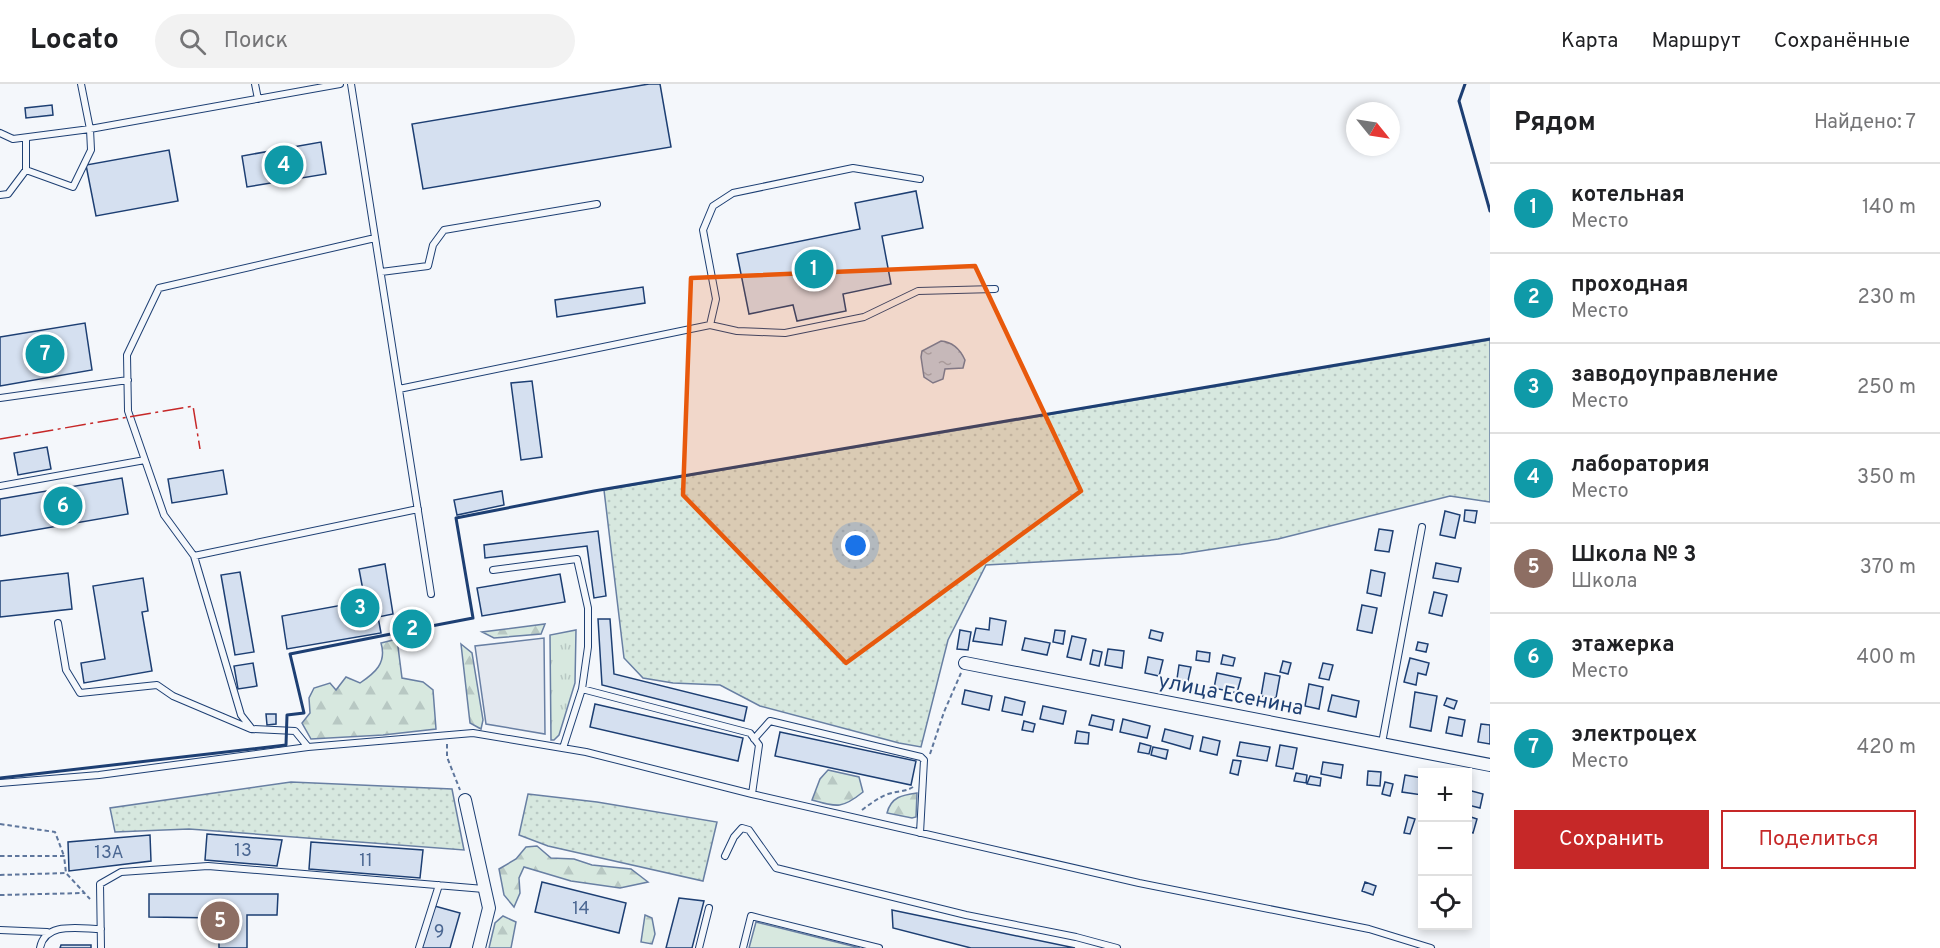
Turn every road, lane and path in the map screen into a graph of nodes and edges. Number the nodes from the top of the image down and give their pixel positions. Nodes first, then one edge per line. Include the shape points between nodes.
1 (81, 84) edge
2 (255, 84) edge
3 (340, 84) edge
4 (351, 84) edge
5 (258, 99) junction
6 (90, 129) junction
7 (0, 133) edge
8 (26, 138) junction
9 (26, 170) junction
10 (920, 179) dead end
11 (0, 195) edge
12 (597, 204) dead end
13 (375, 238) junction
14 (381, 272) junction
15 (995, 289) dead end
16 (711, 325) junction
17 (128, 380) junction
18 (399, 389) junction
19 (0, 398) edge
20 (145, 460) junction
21 (0, 486) edge
22 (418, 509) junction
23 (1422, 527) dead end
24 (194, 556) junction
25 (493, 570) dead end
26 (431, 594) dead end
27 (58, 623) dead end
28 (965, 663) joint
29 (582, 689) junction
30 (252, 729) junction
31 (447, 736) junction
32 (754, 739) junction
33 (1382, 743) junction
34 (308, 747) junction
35 (562, 748) junction
36 (1490, 765) edge
37 (924, 778) junction
38 (0, 783) edge
39 (752, 794) junction
40 (465, 800) joint
41 (862, 810) dead end
42 (0, 824) edge
43 (920, 833) junction
44 (0, 856) edge
45 (64, 856) junction
46 (725, 856) dead end
47 (66, 873) junction
48 (0, 874) edge
49 (440, 885) junction
50 (484, 889) junction
51 (84, 893) junction
52 (0, 895) edge
53 (92, 901) dead end
54 (709, 908) dead end
55 (101, 929) junction
56 (0, 930) edge
57 (47, 932) junction
58 (40, 948) edge
59 (102, 948) edge
60 (419, 948) edge
61 (479, 948) edge
62 (699, 948) edge
63 (743, 948) edge
64 (879, 948) edge
65 (1117, 948) edge
66 (1431, 948) edge

1 - 6 lane
2 - 5 lane
3 - 5 lane
4 - 13 lane
5 - 6 lane
6 - 8 lane
6 - 9 lane via 91,150 73,187
7 - 8 lane via 14,139
8 - 9 lane
9 - 11 lane via 8,194
10 - 16 lane via 853,168 733,193 713,206 703,230 716,299
12 - 14 lane via 444,230 433,244 428,266
13 - 14 lane
13 - 17 lane via 159,288 127,355
14 - 18 lane
15 - 16 lane via 918,291 864,317 785,333 737,331
16 - 18 lane
17 - 19 lane
17 - 20 lane via 128,411
18 - 22 lane
20 - 21 lane
20 - 24 lane via 164,515
22 - 24 lane
22 - 26 lane
23 - 33 lane
24 - 30 lane via 241,715
25 - 29 lane via 577,559 588,608
27 - 30 lane via 66,670 80,693 157,685 173,696
28 - 33 street, улица Есенина
28 - 37 path via 944,712
29 - 32 lane via 750,733
29 - 35 lane
30 - 34 lane via 295,731
31 - 34 lane
31 - 35 lane via 473,733
31 - 40 path via 447,757
32 - 37 lane via 770,721 921,757
32 - 39 lane via 759,746
33 - 36 street, улица Есенина
34 - 38 lane via 99,775
35 - 39 lane
37 - 41 path via 909,790 888,794
37 - 43 lane
39 - 43 lane
40 - 50 street
42 - 45 path via 56,832
43 - 66 lane via 1139,883 1369,929
44 - 45 path
45 - 47 path
46 - 65 lane via 742,828 749,830 776,868
47 - 48 path
47 - 51 path
49 - 50 lane
49 - 55 lane via 208,866 121,872 100,884
49 - 60 lane
50 - 61 street via 489,908
51 - 52 path
51 - 53 path
54 - 62 lane
55 - 57 lane via 62,928
55 - 59 lane
56 - 57 lane
57 - 58 lane
63 - 64 lane via 751,916

